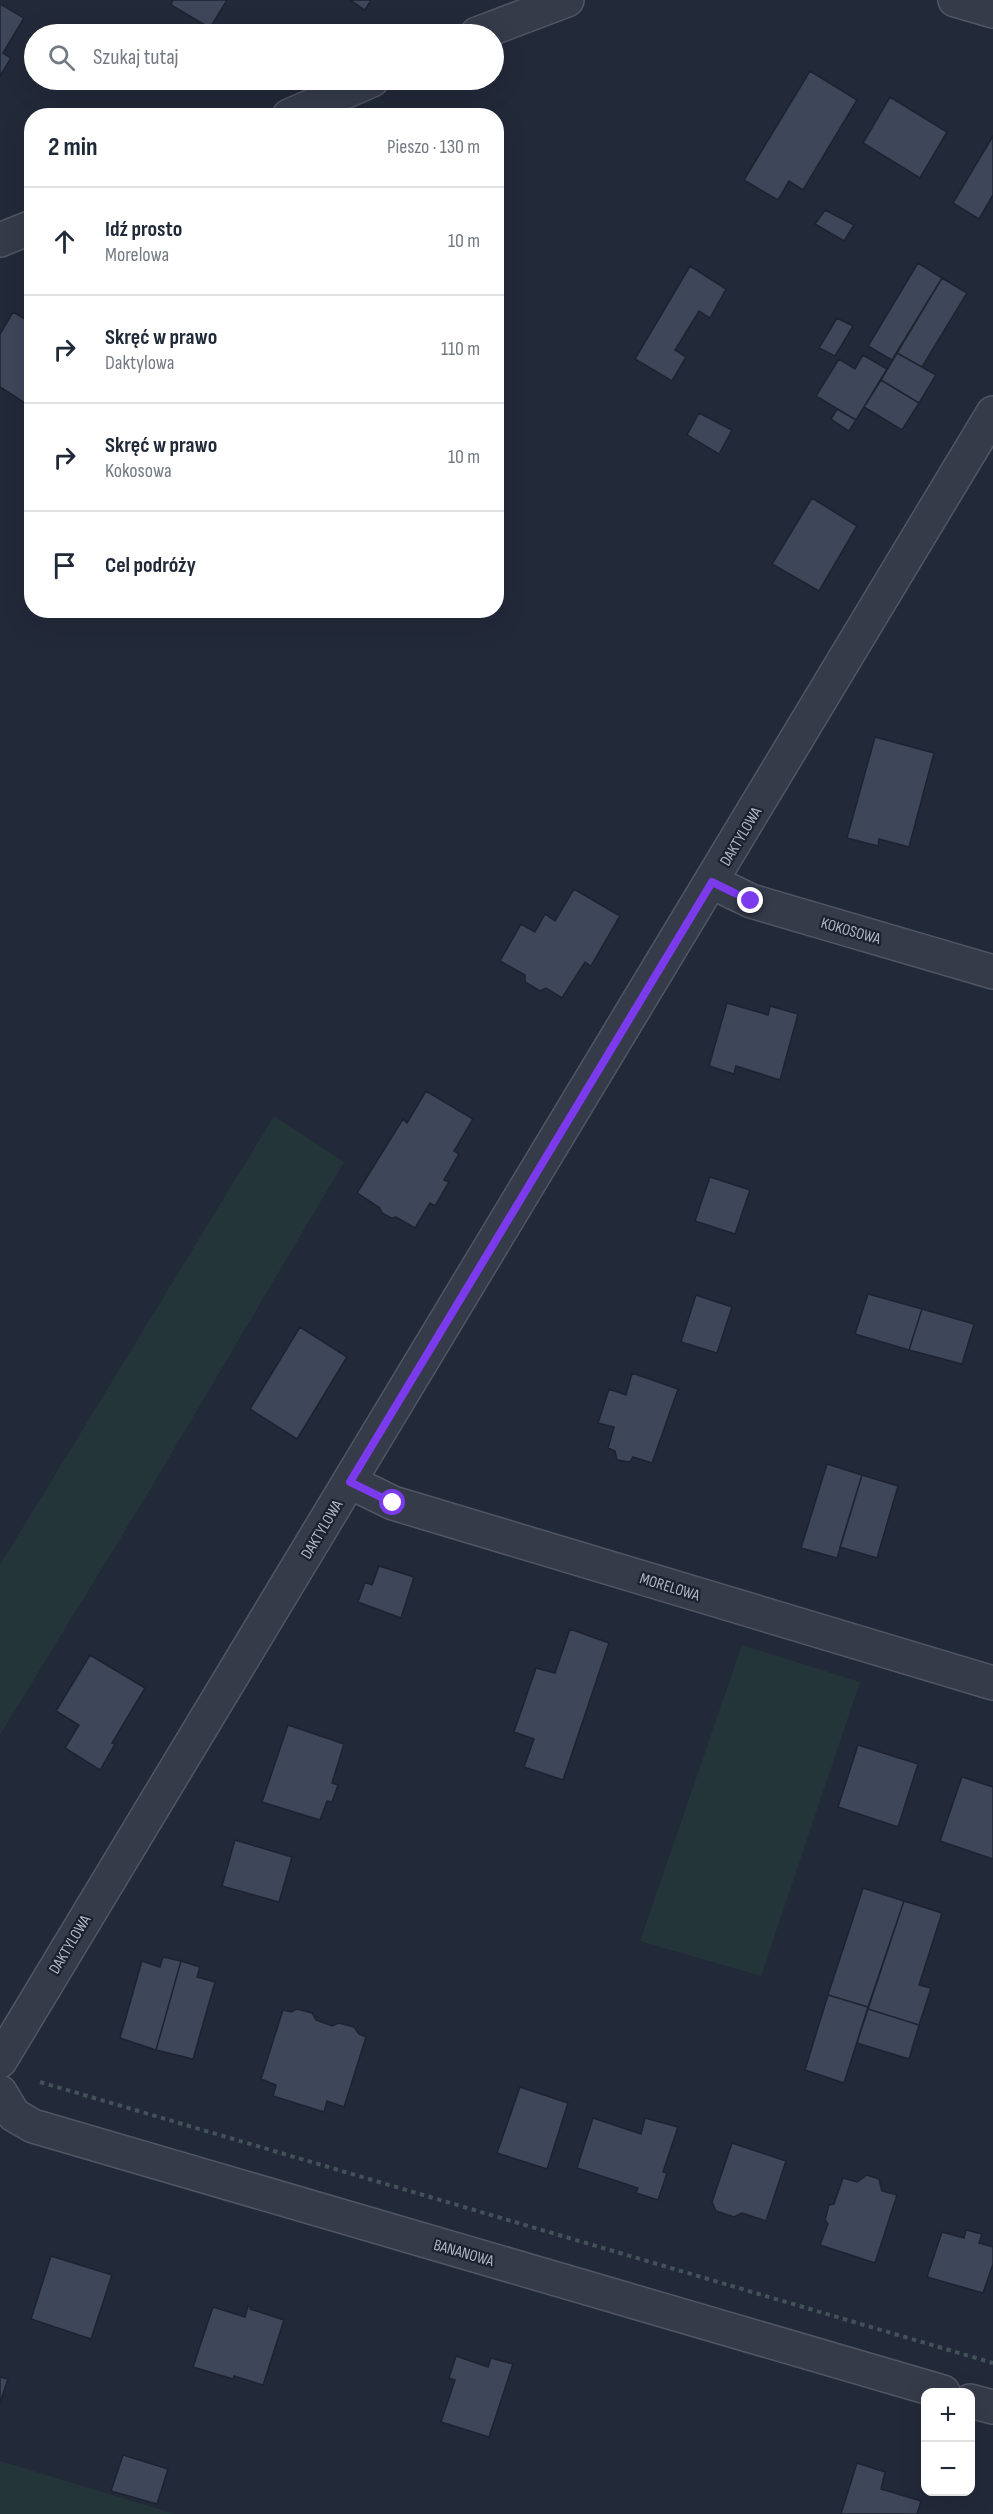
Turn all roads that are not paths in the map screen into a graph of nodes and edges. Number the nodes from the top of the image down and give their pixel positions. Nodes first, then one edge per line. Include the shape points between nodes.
1 (567, 0) edge
2 (956, 0) edge
3 (993, 11) edge
4 (503, 24) edge
5 (349, 90) edge
6 (307, 108) edge
7 (24, 230) edge
8 (0, 240) edge
9 (993, 413) edge
10 (712, 882) junction
11 (993, 972) edge
12 (350, 1482) junction
13 (993, 1683) edge
14 (0, 2060) edge
15 (0, 2092) edge
16 (929, 2388) edge
17 (975, 2402) edge
18 (993, 2407) edge

1 - 4 street
2 - 3 street
5 - 6 street
7 - 8 street
9 - 10 street, DAKTYLOWA
10 - 11 street, KOKOSOWA via 751,901
10 - 12 street, DAKTYLOWA
12 - 13 street, MORELOWA via 393,1503
12 - 14 street, DAKTYLOWA
15 - 16 street, BANANOWA via 14,2115 33,2126
17 - 18 street

